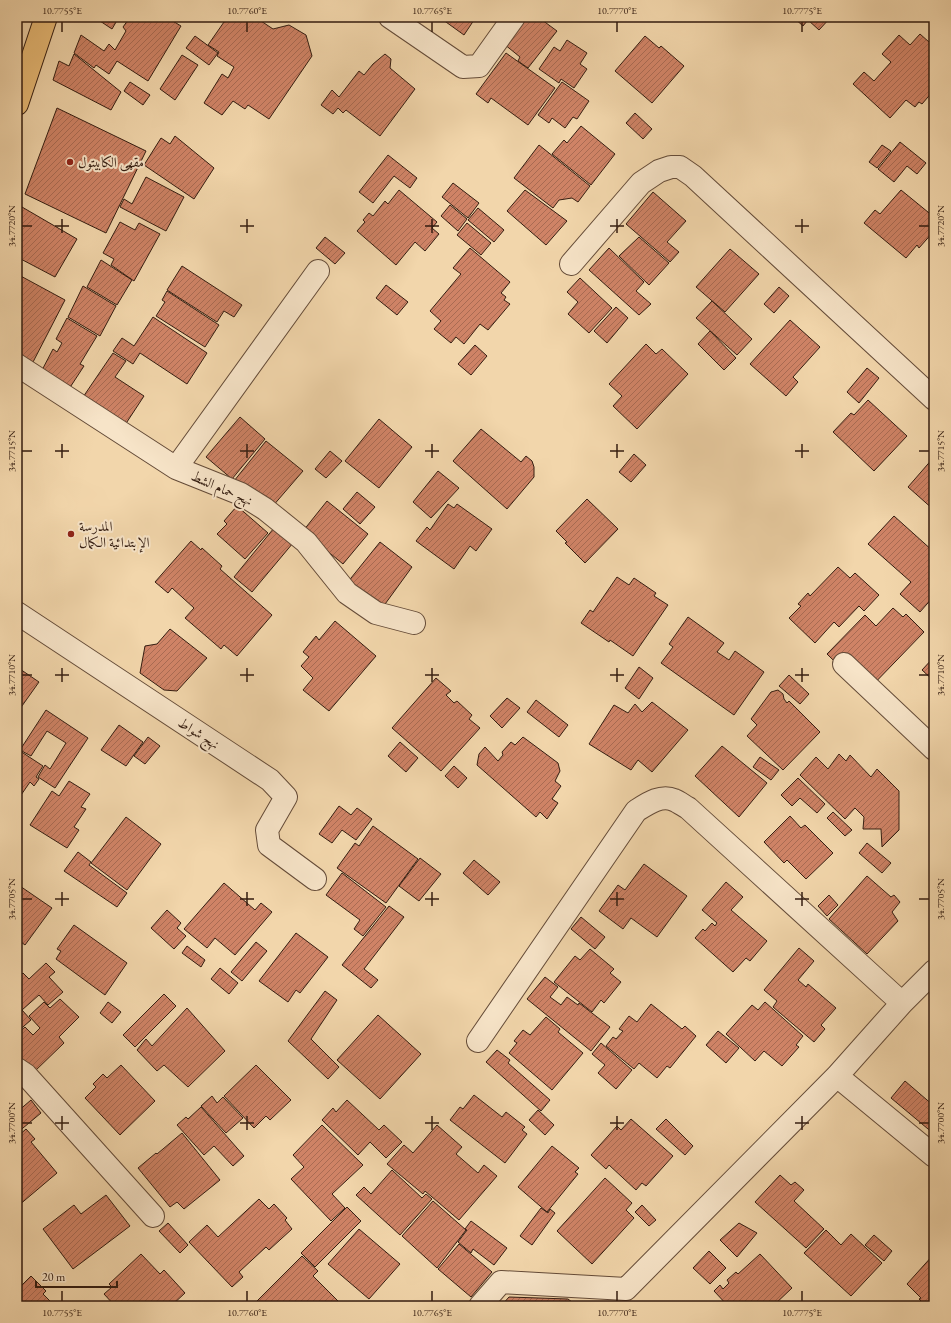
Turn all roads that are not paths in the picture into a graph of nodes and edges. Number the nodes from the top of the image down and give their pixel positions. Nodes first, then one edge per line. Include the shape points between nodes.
1 (46, 17) edge
2 (390, 17) edge
3 (514, 17) edge
4 (17, 104) edge
5 (571, 264) dead end
6 (318, 271) dead end
7 (17, 365) edge
8 (934, 399) edge
9 (176, 468) junction
10 (17, 613) edge
11 (414, 623) dead end
12 (844, 664) dead end
13 (934, 749) edge
14 (315, 879) dead end
15 (934, 971) edge
16 (902, 1003) junction
17 (478, 1041) dead end
18 (17, 1068) edge
19 (837, 1076) junction
20 (934, 1156) edge
21 (152, 1216) dead end
22 (480, 1306) edge

1 - 4 main road
2 - 3 street via 463,67 479,66
5 - 8 street via 641,182 659,171 680,167 693,176
6 - 9 street
7 - 9 street, نهج حمام الشط
9 - 11 street, نهج حمام الشط via 241,494 265,509 306,542 347,593 376,613
10 - 14 street, نهج شواط via 270,780 286,797 267,830 269,845
12 - 13 street
15 - 16 street
16 - 17 street via 688,808 673,799 660,798 636,811
16 - 19 street
18 - 21 street
19 - 20 street
19 - 22 street via 626,1289 501,1282

